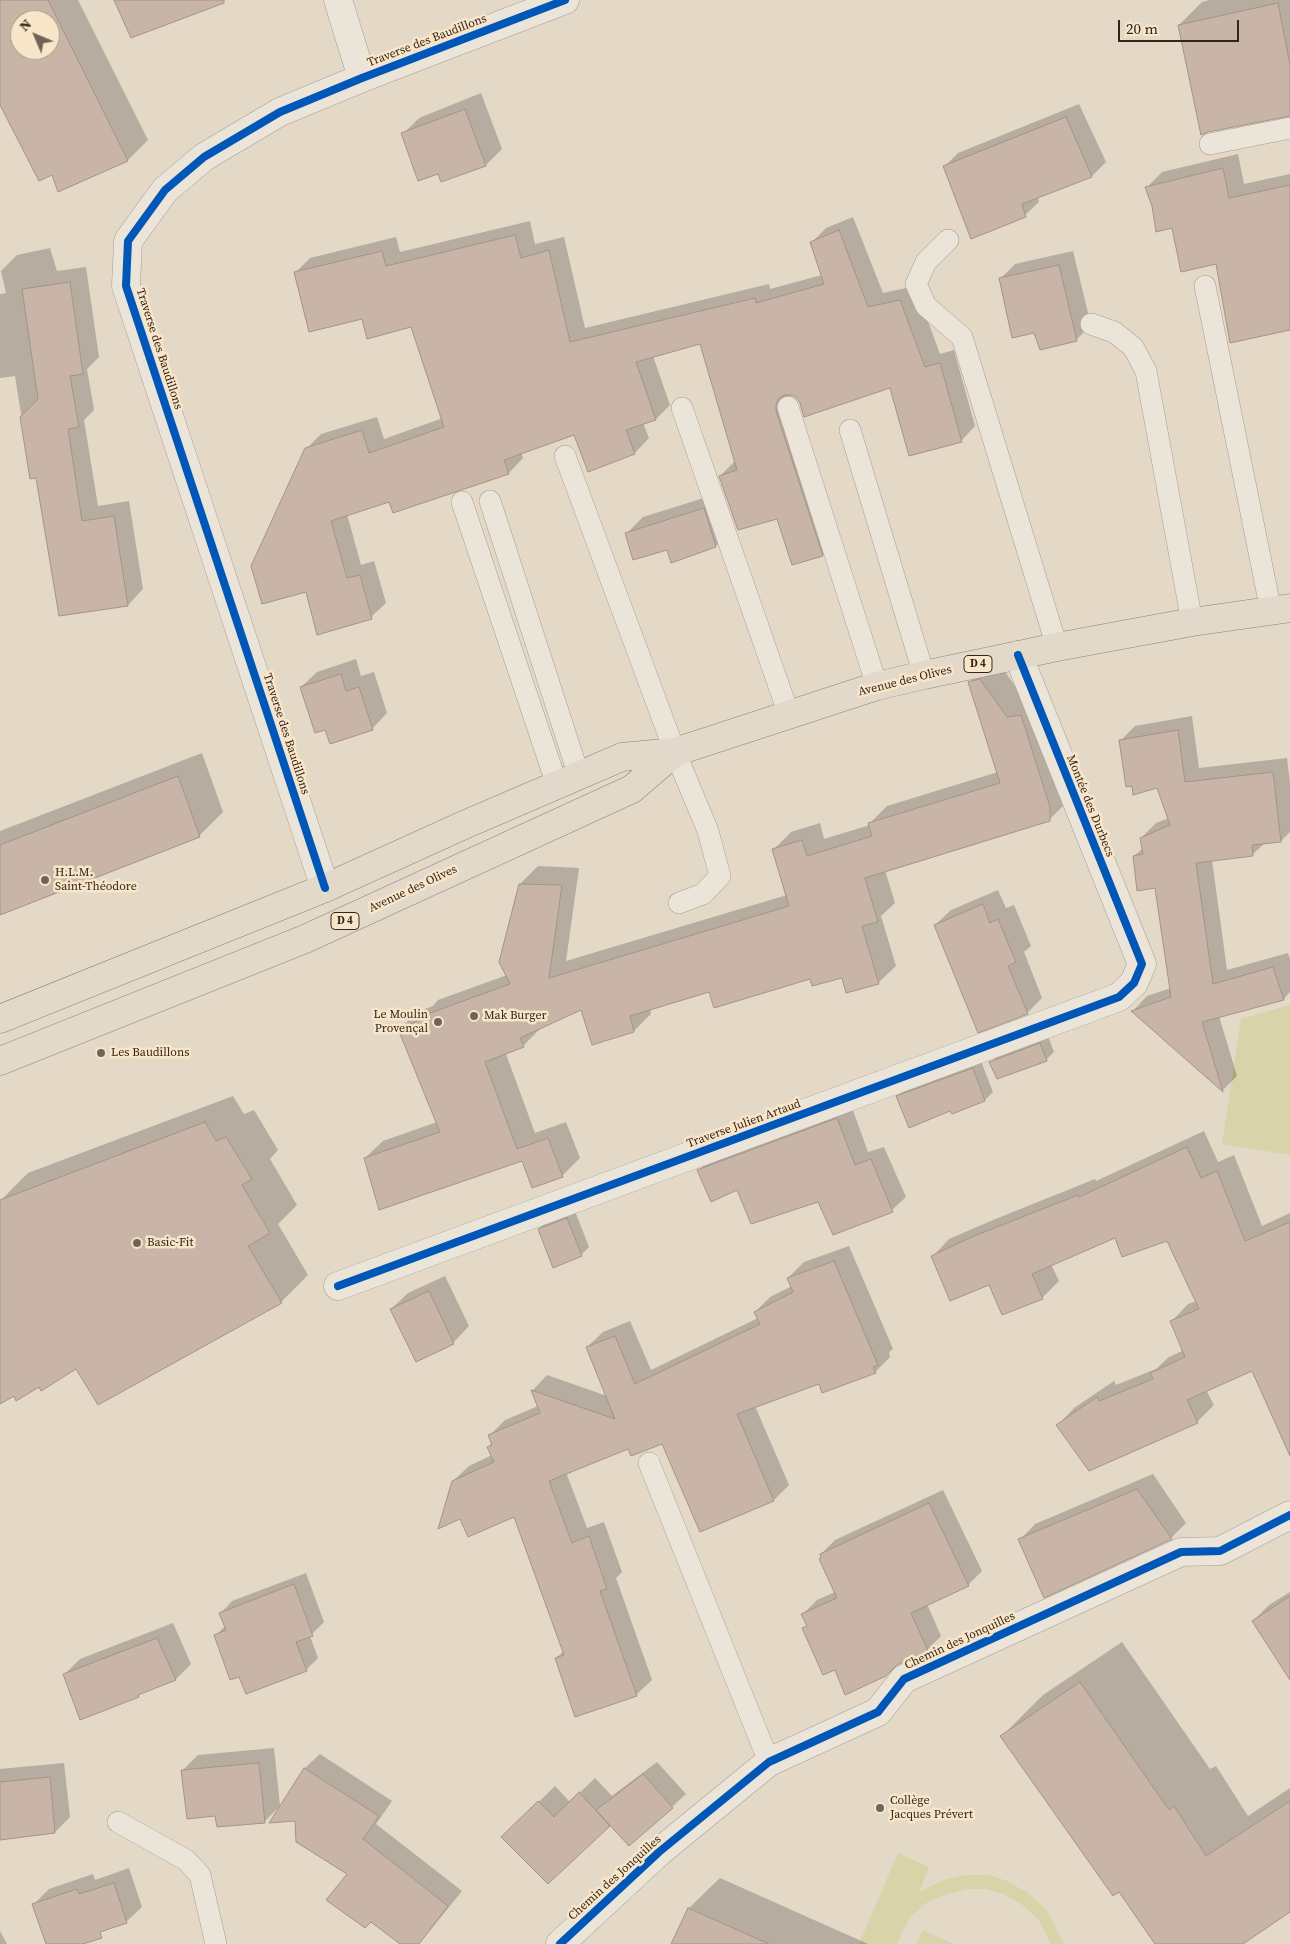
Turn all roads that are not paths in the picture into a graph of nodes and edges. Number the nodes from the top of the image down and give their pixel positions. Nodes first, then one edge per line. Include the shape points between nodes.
1 (338, 0) edge
2 (564, 0) edge
3 (362, 78) junction
4 (1290, 128) edge
5 (1210, 144) dead end
6 (948, 240) dead end
7 (1205, 286) dead end
8 (1091, 324) dead end
9 (788, 407) dead end
10 (682, 408) dead end
11 (850, 430) dead end
12 (565, 456) dead end
13 (462, 502) dead end
14 (490, 502) dead end
15 (1281, 610) edge
16 (1192, 622) junction
17 (1057, 646) junction
18 (1018, 655) junction
19 (924, 675) junction
20 (877, 686) junction
21 (788, 715) junction
22 (674, 752) junction
23 (568, 780) junction
24 (325, 888) junction
25 (679, 903) dead end
26 (1142, 964) joint
27 (0, 1019) edge
28 (0, 1061) edge
29 (338, 1286) dead end
30 (649, 1463) dead end
31 (1290, 1515) edge
32 (769, 1762) junction
33 (118, 1822) dead end
34 (216, 1944) edge
35 (560, 1944) edge

1 - 3 street
2 - 3 street, Traverse des Baudillons
3 - 24 street, Traverse des Baudillons via 280,112 198,162 165,190 128,242 126,277 129,296
4 - 5 lane
6 - 17 lane via 926,262 916,284 926,306 962,337
7 - 15 lane
8 - 16 lane via 1114,332 1133,347 1146,371
9 - 20 lane
10 - 21 lane
11 - 19 lane
12 - 22 lane
13 - 23 lane
14 - 23 lane
15 - 16 main road, Avenue des Olives / D 4
16 - 17 main road, Avenue des Olives / D 4
17 - 18 main road, Avenue des Olives / D 4
18 - 19 main road, Avenue des Olives / D 4
18 - 26 street, Montée des Durbecs
19 - 20 main road, Avenue des Olives / D 4
20 - 21 main road, Avenue des Olives / D 4
21 - 22 main road, Avenue des Olives / D 4
22 - 23 main road, Avenue des Olives / D 4 via 622,757
22 - 25 lane via 708,831 720,876 703,894
22 - 28 main road, Avenue des Olives / D 4 via 632,788 305,939
23 - 24 main road, Avenue des Olives / D 4
24 - 27 main road, Avenue des Olives / D 4
26 - 29 street, Traverse Julien Artaud via 1134,983 1119,997
30 - 32 lane
31 - 32 street, Chemin des Jonquilles via 1220,1551 1181,1552 904,1679 878,1712
32 - 35 street, Chemin des Jonquilles via 659,1852
33 - 34 lane via 186,1860 200,1875

